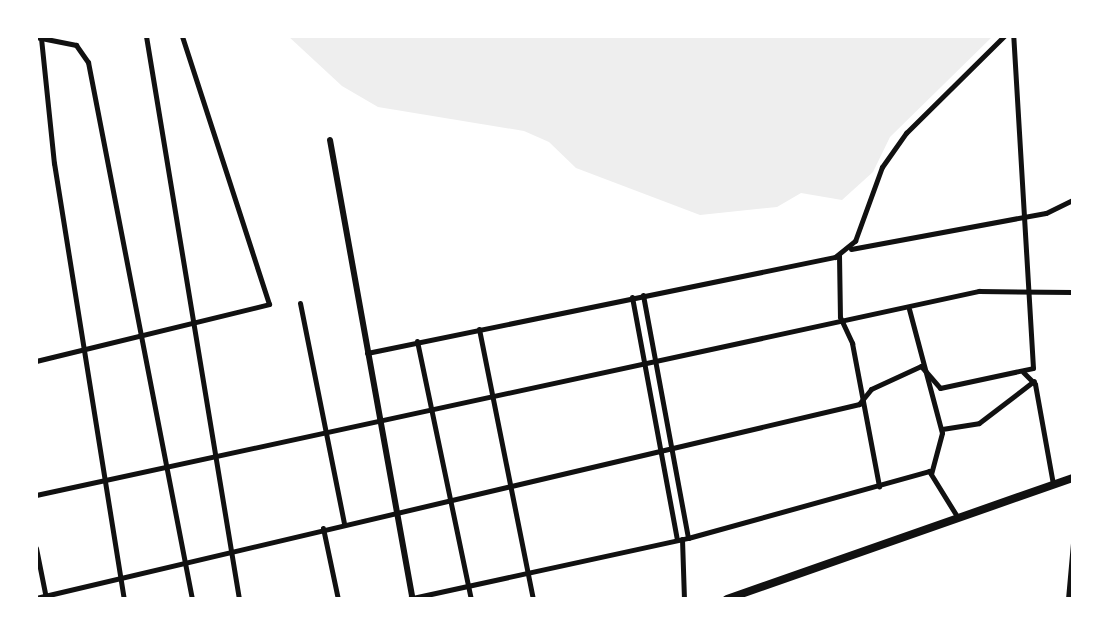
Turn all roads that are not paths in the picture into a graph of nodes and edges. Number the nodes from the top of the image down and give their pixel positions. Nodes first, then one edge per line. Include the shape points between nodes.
1 (146, 36) edge
2 (182, 36) edge
3 (1004, 36) edge
4 (1013, 36) edge
5 (39, 37) edge
6 (330, 140) dead end
7 (1073, 200) edge
8 (1021, 218) junction
9 (850, 249) junction
10 (839, 255) junction
11 (1027, 292) junction
12 (1073, 292) edge
13 (643, 295) junction
14 (632, 297) junction
15 (300, 303) dead end
16 (909, 309) junction
17 (843, 324) junction
18 (198, 326) junction
19 (479, 329) junction
20 (142, 338) junction
21 (417, 341) junction
22 (82, 351) junction
23 (366, 353) junction
24 (655, 359) junction
25 (36, 361) edge
26 (644, 361) junction
27 (921, 366) junction
28 (1023, 372) junction
29 (1034, 381) junction
30 (492, 396) junction
31 (662, 400) junction
32 (652, 402) junction
33 (859, 404) junction
34 (432, 409) junction
35 (379, 421) junction
36 (942, 429) junction
37 (326, 433) junction
38 (664, 450) junction
39 (218, 456) junction
40 (166, 467) junction
41 (931, 474) junction
42 (1073, 478) edge
43 (104, 480) junction
44 (1053, 485) junction
45 (510, 486) junction
46 (879, 486) junction
47 (680, 493) junction
48 (36, 495) edge
49 (669, 495) junction
50 (451, 499) junction
51 (397, 512) junction
52 (959, 520) junction
53 (344, 523) junction
54 (323, 528) junction
55 (682, 539) junction
56 (1073, 543) edge
57 (36, 548) edge
58 (232, 550) junction
59 (184, 562) junction
60 (528, 573) junction
61 (120, 577) junction
62 (1071, 582) edge
63 (468, 586) junction
64 (46, 597) edge
65 (36, 598) edge
66 (124, 599) edge
67 (192, 599) edge
68 (239, 599) edge
69 (338, 599) edge
70 (412, 599) edge
71 (471, 599) edge
72 (533, 599) edge
73 (684, 599) edge
74 (727, 599) edge
75 (1068, 599) edge

1 - 18 street
2 - 18 street via 269,304
3 - 9 street via 897,145
4 - 8 street
5 - 20 street via 76,45 88,62
5 - 22 street
6 - 23 street
7 - 8 street
8 - 9 street
8 - 11 street
9 - 10 street
10 - 13 street
10 - 17 street
11 - 12 street
11 - 16 street via 979,291
11 - 28 street via 1033,368
13 - 14 street
13 - 24 street
14 - 19 street
14 - 26 street
15 - 37 street
16 - 17 street
16 - 27 street
17 - 24 street
17 - 33 street via 863,392
18 - 20 street
18 - 39 street
19 - 21 street
19 - 30 street
20 - 22 street
20 - 40 street
21 - 23 street
21 - 34 street
22 - 25 street
22 - 43 street
23 - 35 street
24 - 26 street
24 - 31 street
26 - 30 street
26 - 32 street
27 - 28 street via 940,388
27 - 33 street via 871,389
27 - 36 street
28 - 29 street
29 - 36 street via 979,423
29 - 44 street
30 - 34 street
30 - 45 street
31 - 32 street
31 - 38 street
32 - 38 street
33 - 38 street
33 - 46 street
34 - 35 street
34 - 50 street
35 - 37 street
35 - 51 street
36 - 41 street
37 - 39 street
37 - 53 street
38 - 45 street
38 - 47 street
38 - 49 street
39 - 40 street
39 - 58 street
40 - 43 street
40 - 59 street
41 - 46 street
41 - 52 street
42 - 44 highway
43 - 48 street
43 - 61 street
44 - 52 highway
45 - 50 street
45 - 60 street
46 - 55 street
47 - 49 street
47 - 55 street
49 - 55 street
50 - 51 street
50 - 63 street
51 - 53 street
51 - 70 street
52 - 74 highway
53 - 54 street
54 - 58 street
54 - 69 street
55 - 60 street
55 - 73 street
56 - 62 street
57 - 64 street
58 - 59 street
58 - 68 street
59 - 61 street
59 - 67 street
60 - 63 street
60 - 72 street
61 - 64 street
61 - 66 street
62 - 75 street
63 - 70 street
63 - 71 street
64 - 65 street

